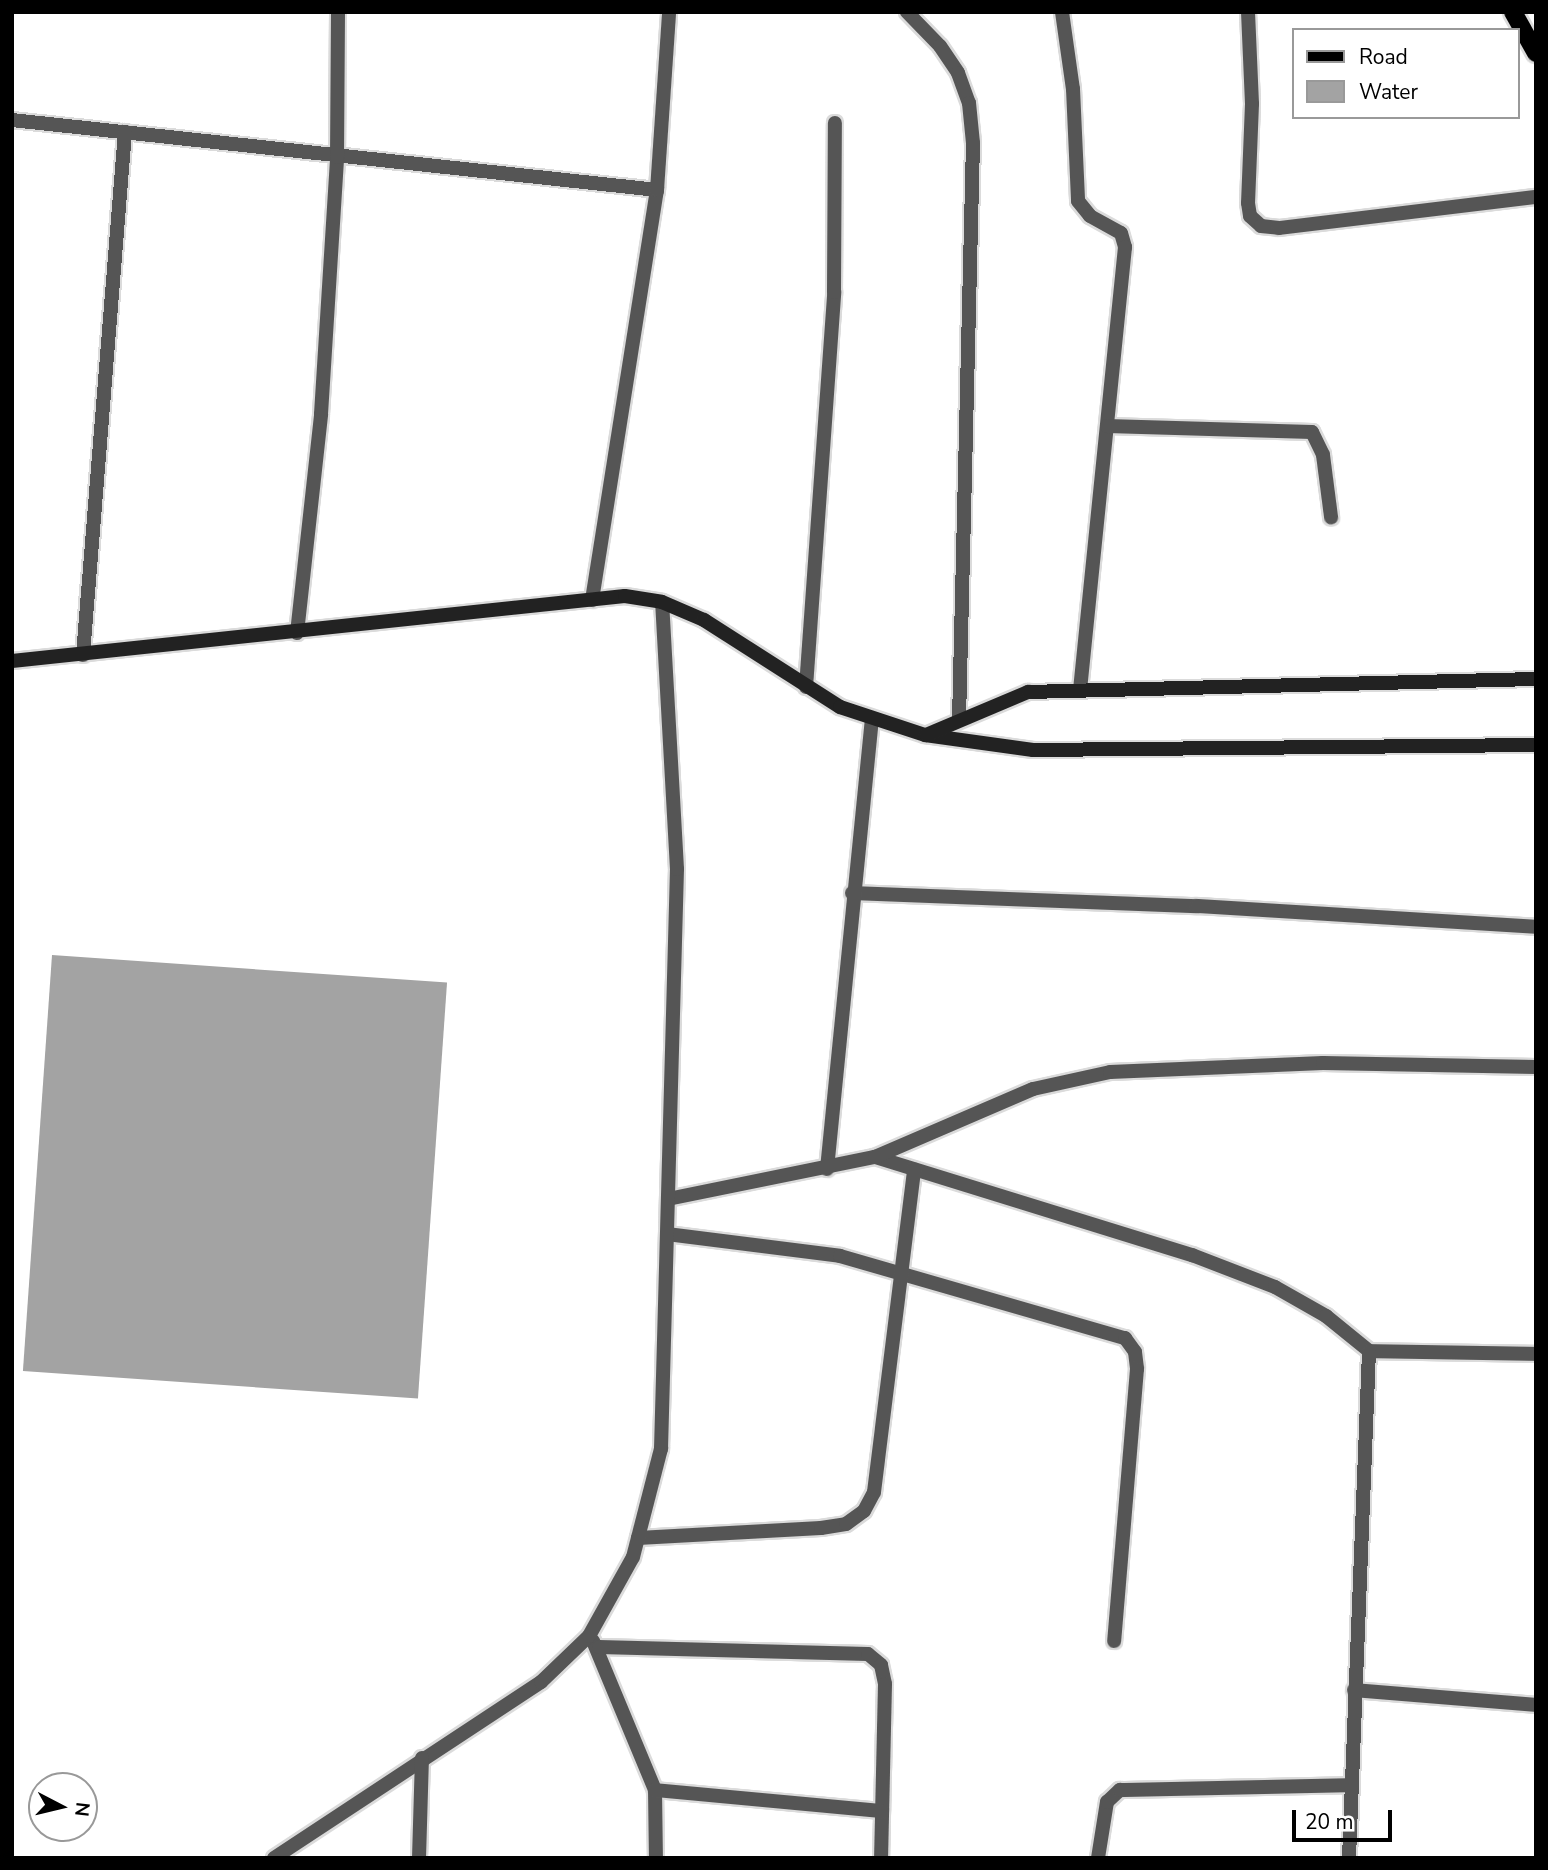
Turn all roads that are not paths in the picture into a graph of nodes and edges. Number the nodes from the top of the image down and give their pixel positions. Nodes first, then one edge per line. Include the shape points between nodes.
1 (338, 12) edge
2 (669, 12) edge
3 (906, 12) edge
4 (1062, 12) edge
5 (1248, 12) edge
6 (1513, 12) edge
7 (1536, 53) edge
8 (12, 120) edge
9 (835, 123) dead end
10 (125, 132) junction
11 (337, 157) junction
12 (657, 190) junction
13 (1536, 197) edge
14 (1107, 426) junction
15 (1331, 517) dead end
16 (592, 600) junction
17 (662, 602) junction
18 (297, 633) junction
19 (83, 655) junction
20 (12, 661) edge
21 (1536, 679) edge
22 (806, 687) junction
23 (1080, 691) junction
24 (872, 719) junction
25 (959, 719) junction
26 (925, 735) junction
27 (1536, 745) edge
28 (852, 893) junction
29 (1536, 927) edge
30 (1536, 1067) edge
31 (875, 1157) junction
32 (827, 1168) junction
33 (914, 1169) junction
34 (668, 1199) junction
35 (667, 1234) junction
36 (899, 1273) junction
37 (1369, 1351) junction
38 (1536, 1354) edge
39 (638, 1538) junction
40 (589, 1636) junction
41 (1114, 1641) dead end
42 (599, 1647) junction
43 (1354, 1690) junction
44 (1536, 1705) edge
45 (422, 1758) junction
46 (1351, 1785) junction
47 (655, 1790) junction
48 (882, 1811) junction
49 (274, 1858) edge
50 (419, 1858) edge
51 (656, 1858) edge
52 (881, 1858) edge
53 (1098, 1858) edge
54 (1349, 1858) edge

1 - 11 street
2 - 12 street
3 - 25 street via 940,46 958,73 969,103 973,143
4 - 14 street via 1073,89 1078,201 1090,216 1121,233 1125,247
5 - 13 street via 1252,104 1248,203 1250,216 1261,226 1279,228
6 - 7 main road
8 - 10 street
9 - 22 street via 834,292
10 - 11 street
10 - 19 street
11 - 12 street
11 - 18 street via 321,415
12 - 16 street
14 - 15 street via 1312,432 1323,455
14 - 23 street
16 - 17 street via 625,597
16 - 18 street
17 - 22 street via 704,620
17 - 34 street via 677,869
18 - 19 street
19 - 20 street
21 - 23 street
22 - 24 street
23 - 25 street via 1028,692
24 - 26 street
24 - 28 street
25 - 26 street
26 - 27 street via 1033,750
28 - 29 street via 1197,906
28 - 32 street
30 - 31 street via 1323,1063 1110,1072 1033,1089
31 - 32 street
31 - 33 street
32 - 34 street
33 - 36 street
33 - 37 street via 1192,1255 1275,1287 1326,1316
34 - 35 street
35 - 36 street via 840,1256
35 - 39 street via 661,1449
36 - 39 street via 874,1492 864,1511 846,1524 821,1528
36 - 41 street via 1110,1332 1125,1338 1135,1352 1138,1369
37 - 38 street
37 - 43 street
39 - 40 street via 633,1557
40 - 42 street
40 - 45 street via 541,1682
42 - 47 street
42 - 48 street via 869,1654 881,1665 885,1684
43 - 44 street
43 - 46 street
45 - 49 street
45 - 50 street
46 - 53 street via 1120,1790 1107,1802
46 - 54 street
47 - 48 street
47 - 51 street
48 - 52 street

